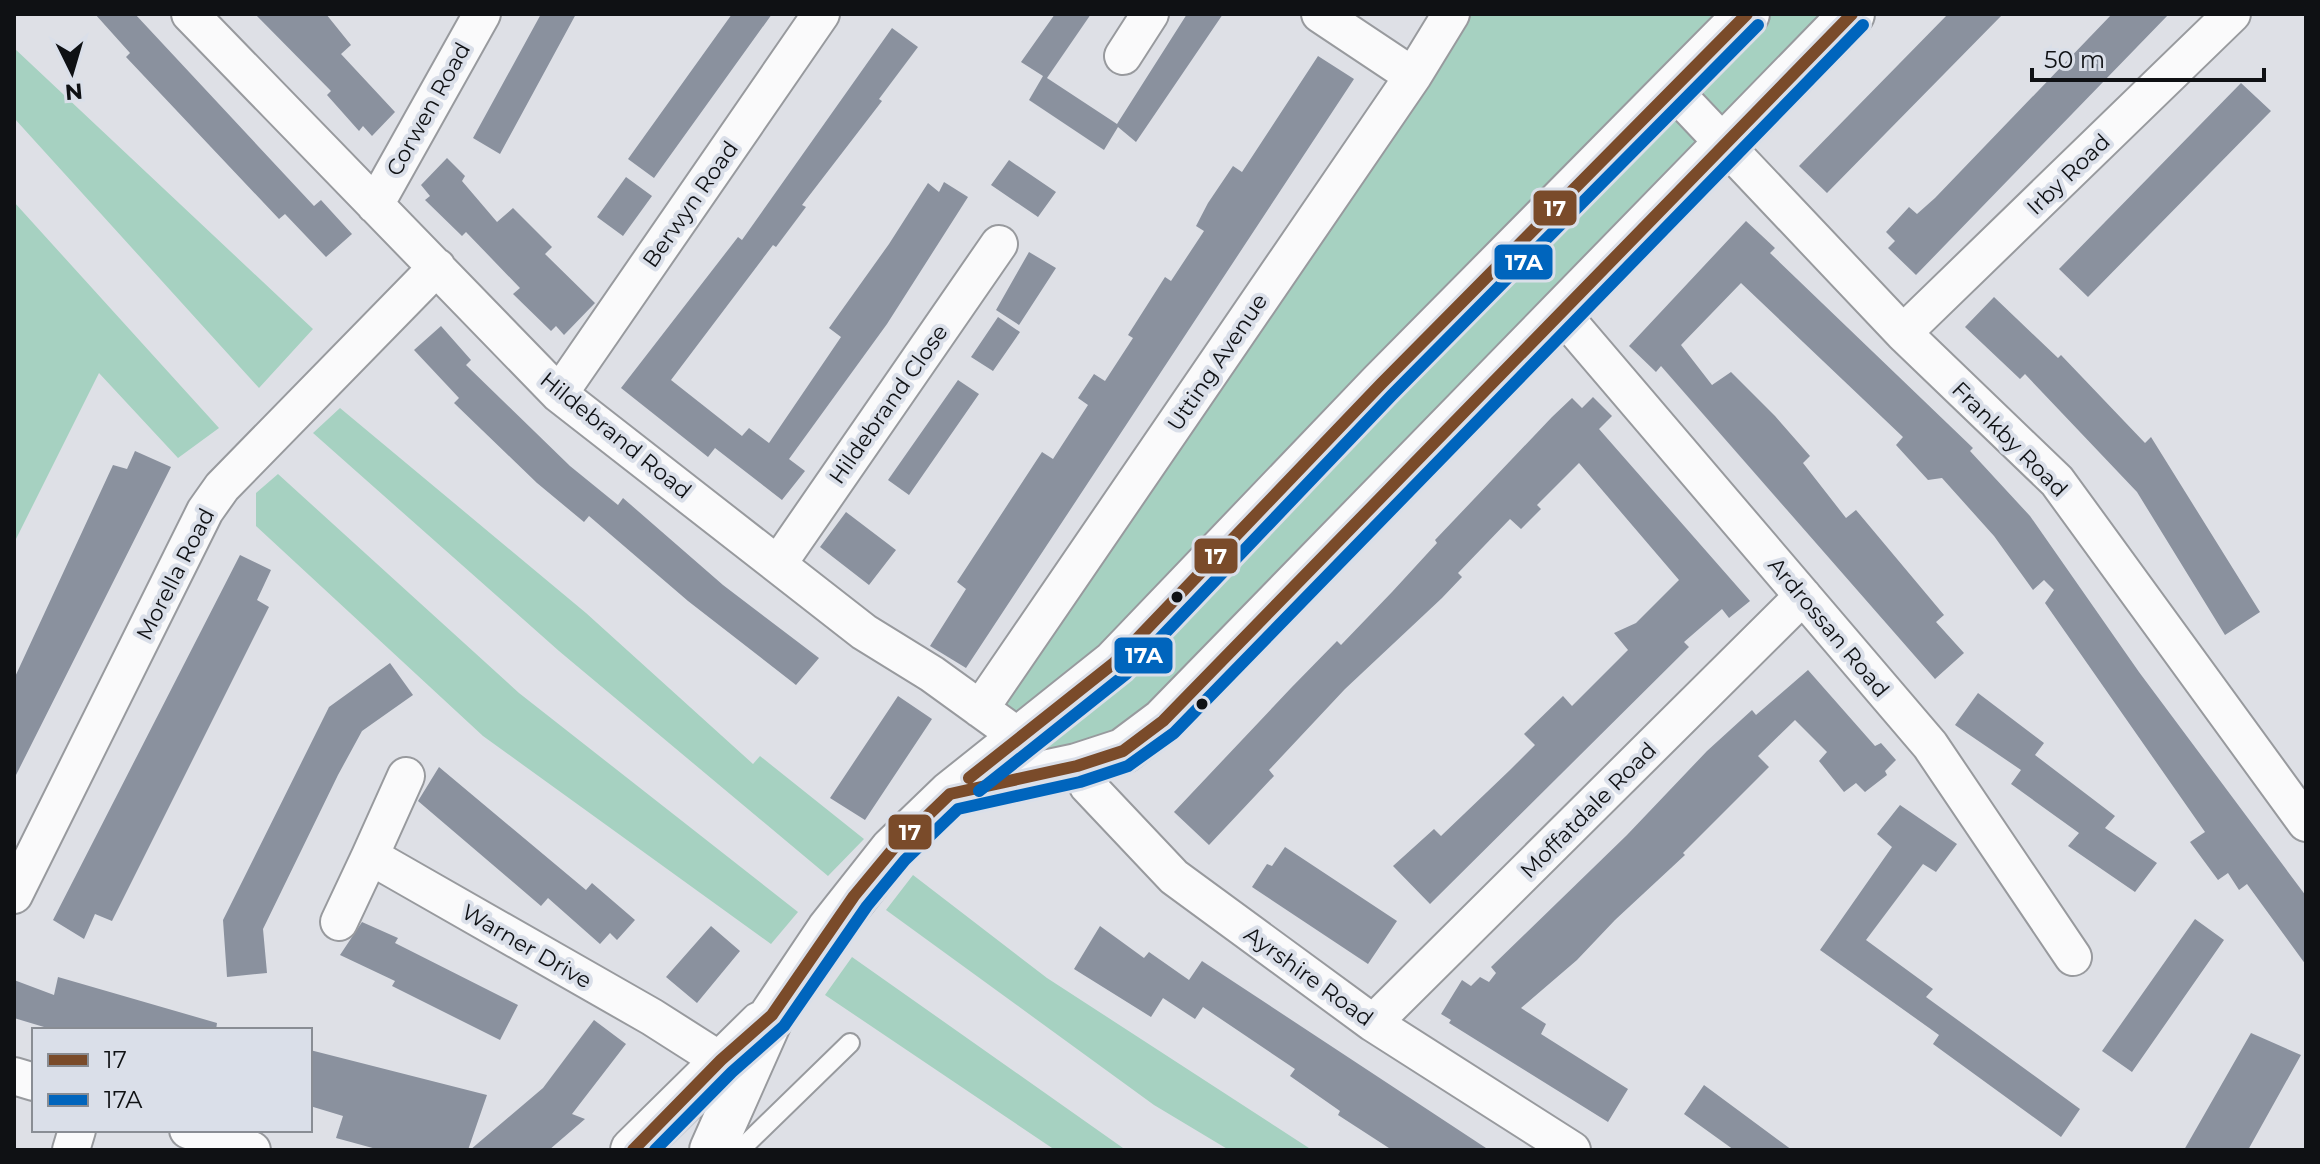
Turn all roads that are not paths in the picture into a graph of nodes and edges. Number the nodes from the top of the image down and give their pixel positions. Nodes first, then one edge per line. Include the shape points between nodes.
1 (190, 14) edge
2 (482, 14) edge
3 (821, 14) edge
4 (1150, 14) edge
5 (1320, 14) edge
6 (1451, 14) edge
7 (1747, 14) edge
8 (1852, 14) edge
9 (2232, 14) edge
10 (1123, 56) dead end
11 (1413, 76) junction
12 (1673, 90) junction
13 (1726, 145) junction
14 (375, 205) junction
15 (999, 244) dead end
16 (437, 267) junction
17 (1562, 314) junction
18 (1903, 333) junction
19 (559, 394) junction
20 (778, 564) junction
21 (1803, 596) junction
22 (980, 709) junction
23 (1045, 758) junction
24 (406, 776) dead end
25 (2306, 823) edge
26 (370, 856) junction
27 (14, 895) edge
28 (339, 922) dead end
29 (2073, 957) dead end
30 (1373, 1023) junction
31 (850, 1043) dead end
32 (733, 1068) junction
33 (194, 1132) edge
34 (252, 1150) edge
35 (633, 1150) edge
36 (712, 1150) edge
37 (740, 1150) edge
38 (1572, 1150) edge

1 - 14 street, Hildebrand Road
2 - 14 street, Corwen Road
3 - 19 street, Berwyn Road
4 - 10 street
5 - 11 street
6 - 11 street, Utting Avenue
7 - 12 street
8 - 13 street
9 - 18 street, Irby Road
11 - 22 street, Utting Avenue
12 - 13 street, Frankby Road
12 - 23 street via 1114,663
13 - 17 street
13 - 18 street, Frankby Road
14 - 16 street, Hildebrand Road
15 - 20 street, Hildebrand Close
16 - 19 street, Hildebrand Road
16 - 27 street, Morella Road via 222,487 205,511
17 - 21 street, Ardrossan Road
17 - 23 street via 1163,721 1123,751
18 - 25 street, Frankby Road via 2057,481
19 - 20 street, Hildebrand Road
20 - 22 street, Hildebrand Road via 864,632
21 - 29 street, Ardrossan Road via 1930,745
21 - 30 street, Moffatdale Road
22 - 23 street, Hildebrand Road
23 - 30 street, Ayrshire Road via 1088,786 1174,877
23 - 32 street via 950,794 893,849
24 - 26 street
26 - 28 street
26 - 32 street, Warner Drive
30 - 38 street, Ayrshire Road
31 - 37 lane
32 - 35 street
32 - 36 street
33 - 34 street

